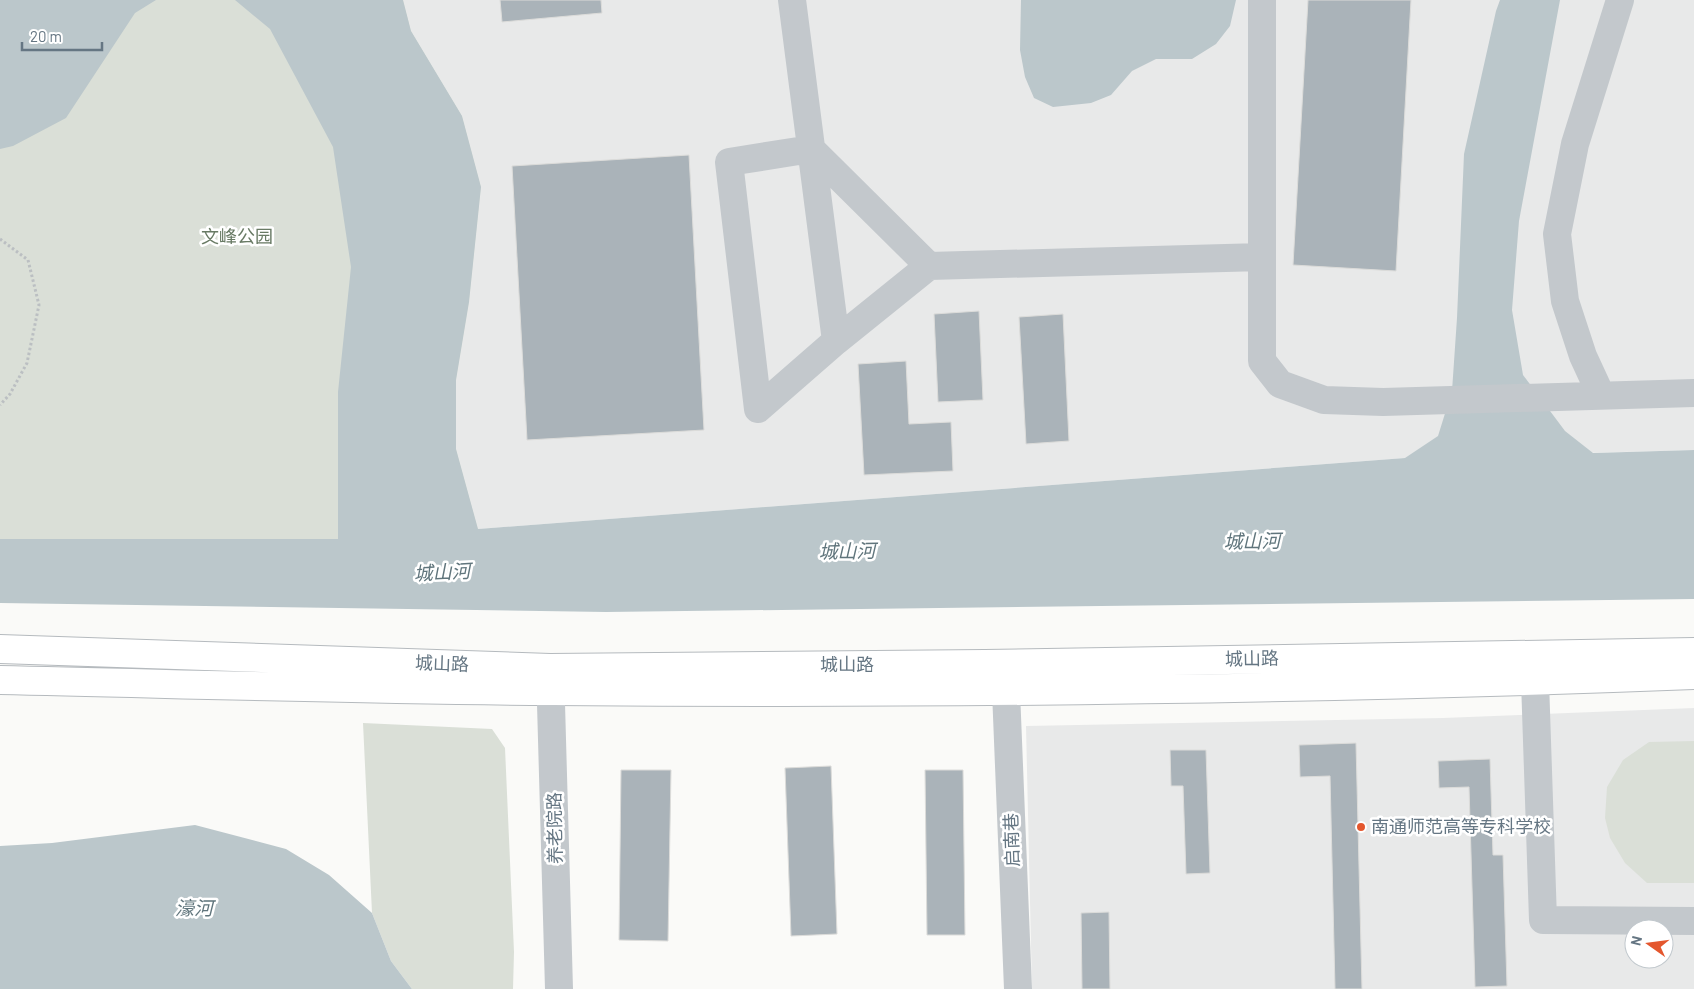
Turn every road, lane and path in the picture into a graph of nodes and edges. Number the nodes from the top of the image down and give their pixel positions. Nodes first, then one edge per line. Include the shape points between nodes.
1 (792, 0) edge
2 (1262, 0) edge
3 (1620, 0) edge
4 (811, 149) junction
5 (0, 239) edge
6 (1262, 257) junction
7 (929, 266) junction
8 (836, 341) junction
9 (1694, 392) edge
10 (1601, 395) junction
11 (0, 405) edge
12 (0, 648) edge
13 (1694, 652) edge
14 (1694, 675) edge
15 (551, 679) junction
16 (0, 680) edge
17 (1535, 681) junction
18 (1006, 691) junction
19 (1694, 922) edge
20 (559, 989) edge
21 (1018, 989) edge

1 - 4 street
2 - 6 street
3 - 10 street via 1575,144 1557,234 1566,301 1583,356
4 - 7 street
4 - 8 street
4 - 8 street via 729,162 758,409
5 - 11 path via 28,260 39,304 27,363
6 - 7 street
6 - 10 street via 1262,360 1280,384 1324,400 1383,402
7 - 8 street
9 - 10 street
12 - 15 main road, 城山路
13 - 15 main road, 城山路 via 994,664
14 - 17 main road, 城山路
15 - 16 main road, 城山路
15 - 18 main road, 城山路
15 - 20 street, 养老院路
17 - 18 main road, 城山路
17 - 19 street via 1543,920
18 - 21 street, 启南巷

